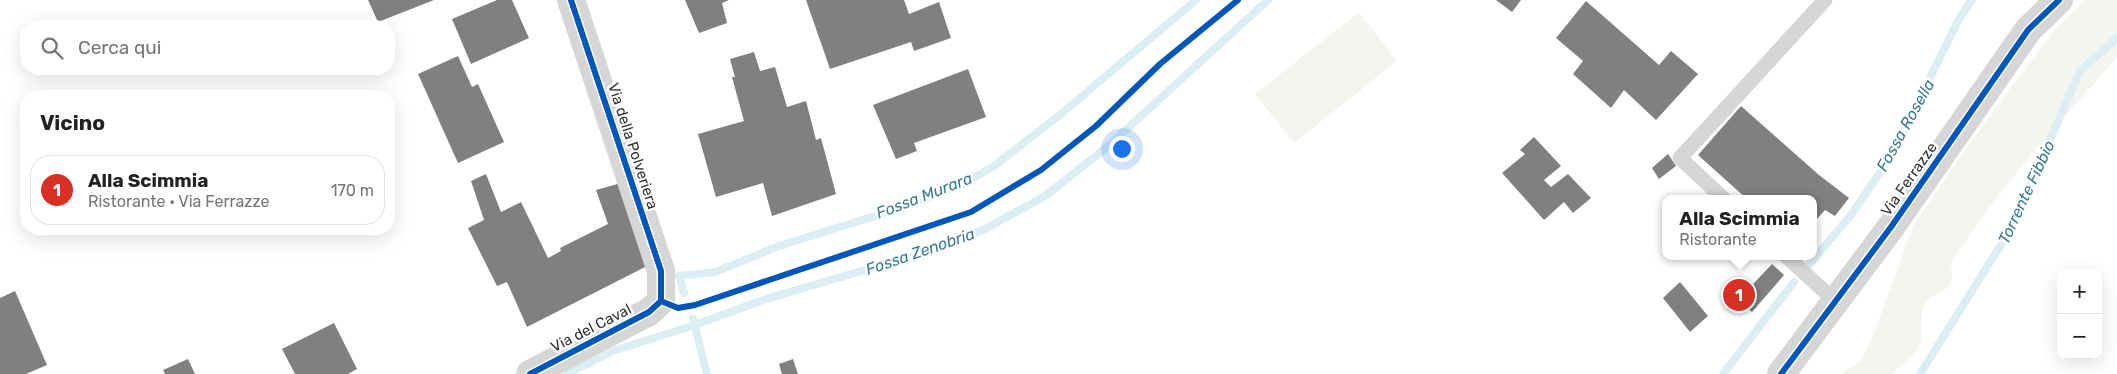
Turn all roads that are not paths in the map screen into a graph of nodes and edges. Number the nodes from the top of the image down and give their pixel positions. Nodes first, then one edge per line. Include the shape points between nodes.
1 (571, 0) edge
2 (1825, 0) edge
3 (2059, 0) edge
4 (1720, 195) edge
5 (1790, 260) edge
6 (661, 301) joint
7 (1836, 302) junction
8 (530, 374) edge
9 (1781, 374) edge

1 - 6 street, Via della Polveriera via 661,271
2 - 4 lane via 1680,158
3 - 7 street, Via Ferrazze via 2028,30
5 - 7 lane
6 - 8 street, Via del Caval via 649,312
7 - 9 street, Via Ferrazze

